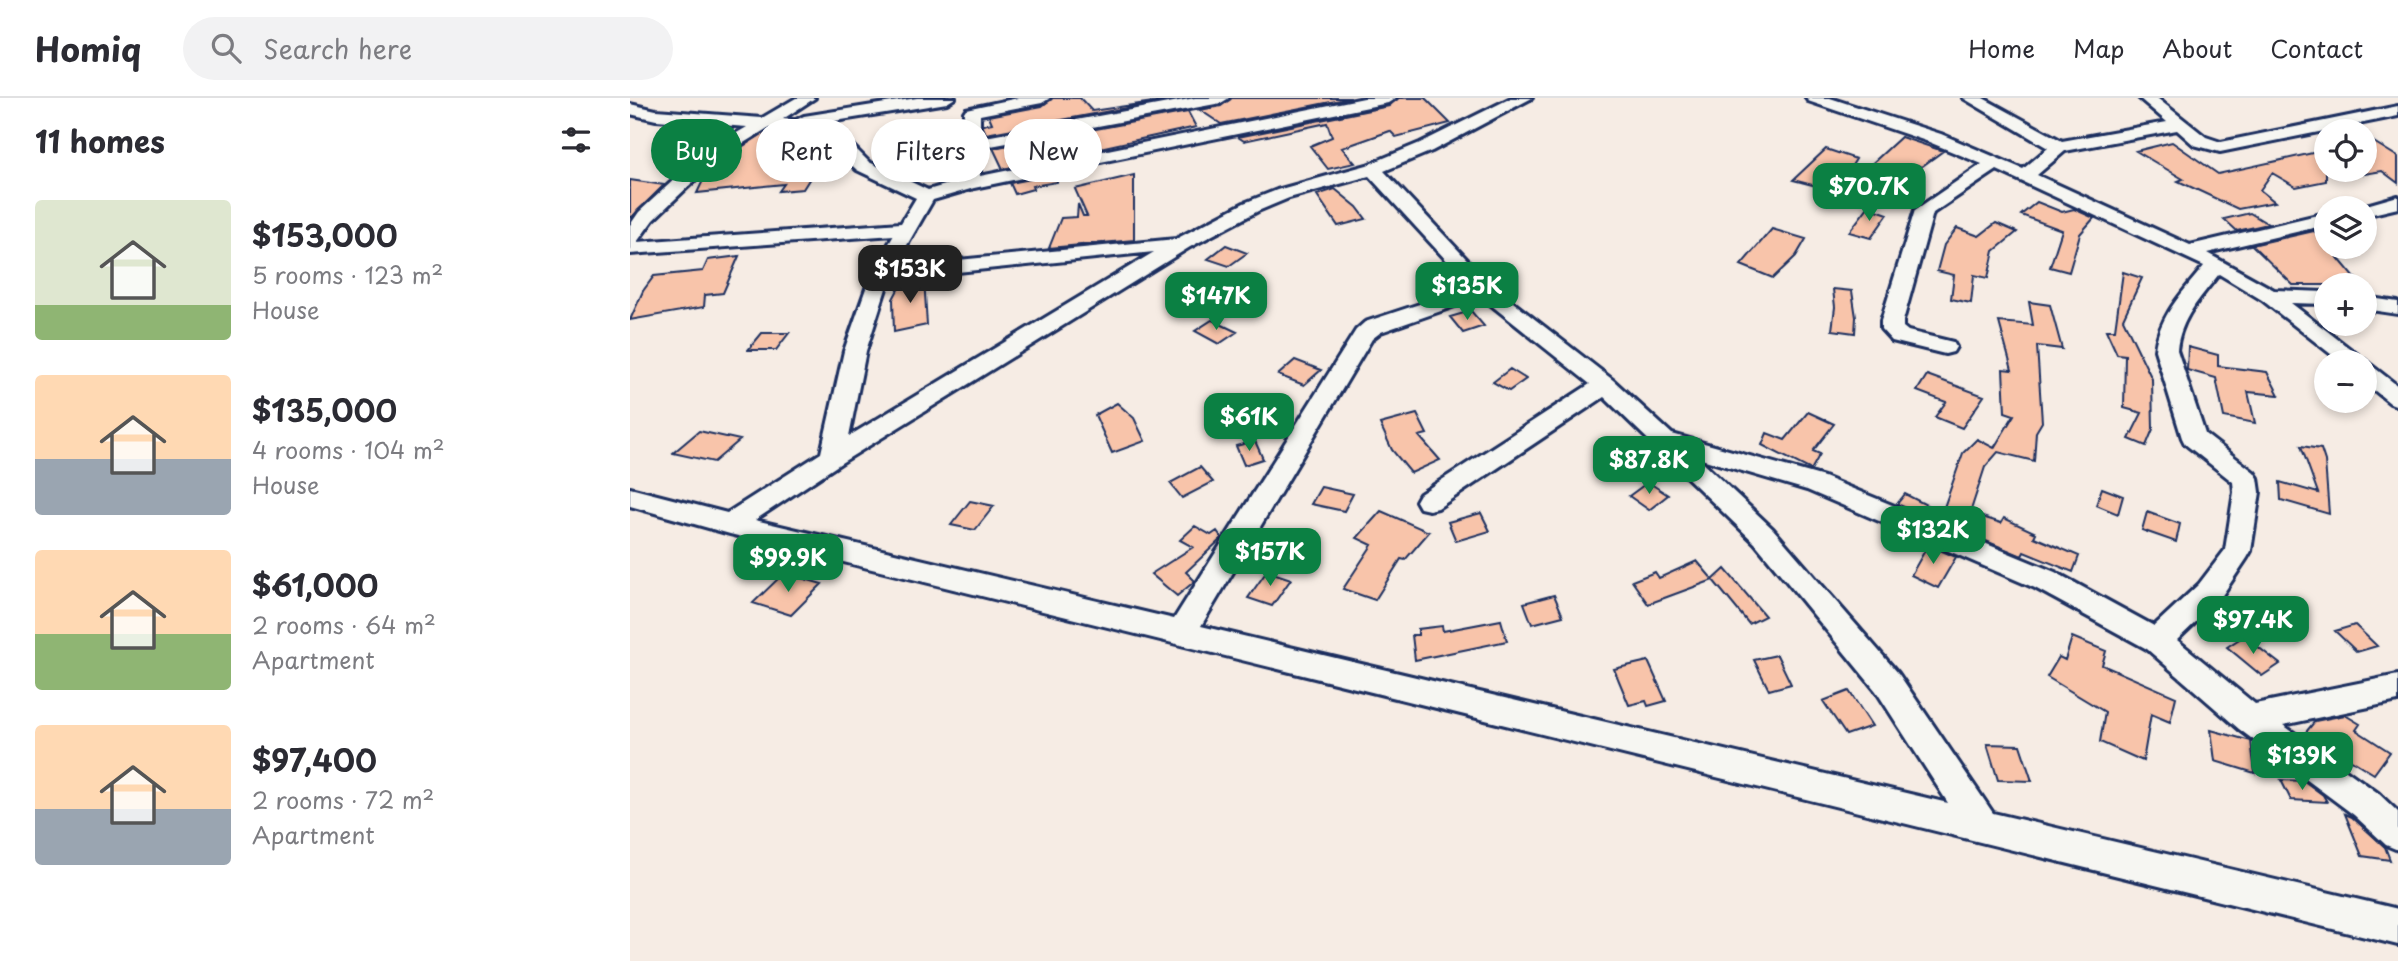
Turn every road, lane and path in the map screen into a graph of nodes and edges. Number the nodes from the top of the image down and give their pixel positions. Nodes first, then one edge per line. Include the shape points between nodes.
1 (807, 98) edge
2 (947, 98) edge
3 (1042, 98) edge
4 (1221, 98) edge
5 (1388, 98) edge
6 (1522, 98) edge
7 (1814, 98) edge
8 (1970, 98) edge
9 (2147, 98) edge
10 (2376, 98) edge
11 (970, 105) edge
12 (1175, 107) junction
13 (630, 109) edge
14 (2398, 110) edge
15 (656, 115) junction
16 (775, 119) edge
17 (819, 119) edge
18 (756, 122) edge
19 (2179, 125) junction
20 (639, 127) dead end
21 (756, 130) edge
22 (1186, 140) junction
23 (990, 141) edge
24 (2059, 147) junction
25 (857, 160) edge
26 (1993, 164) junction
27 (1373, 169) junction
28 (2025, 176) junction
29 (971, 183) joint
30 (926, 196) junction
31 (2398, 202) edge
32 (2377, 207) edge
33 (638, 216) edge
34 (2314, 222) edge
35 (908, 228) junction
36 (630, 238) edge
37 (1183, 243) junction
38 (630, 248) edge
39 (2185, 251) junction
40 (2216, 264) junction
41 (881, 274) junction
42 (1484, 289) junction
43 (2269, 296) junction
44 (2314, 298) edge
45 (2377, 305) edge
46 (2398, 308) edge
47 (1945, 347) dead end
48 (2339, 350) edge
49 (2377, 381) edge
50 (1605, 385) junction
51 (2398, 398) edge
52 (1661, 440) junction
53 (832, 457) junction
54 (630, 497) edge
55 (1429, 501) dead end
56 (730, 524) junction
57 (1182, 632) junction
58 (2157, 642) junction
59 (2398, 688) edge
60 (2250, 719) junction
61 (1983, 827) junction
62 (2398, 834) edge
63 (2398, 927) edge

1 - 16 street
2 - 17 street
3 - 11 street
4 - 12 street
5 - 22 street
6 - 27 street
7 - 26 street via 1935,138
8 - 24 street
9 - 19 street
10 - 14 street
12 - 22 street
12 - 23 street
13 - 15 street
14 - 19 street via 2220,147 2200,141
15 - 18 street
15 - 20 street
19 - 24 street
21 - 33 street via 710,156
22 - 29 street
24 - 28 street
25 - 30 street
26 - 28 street
26 - 47 street via 1924,210 1895,309 1892,330
27 - 37 street via 1283,194
27 - 42 street
28 - 39 street
29 - 30 street
30 - 35 street
31 - 32 street
33 - 36 street
34 - 39 street
35 - 38 street
35 - 41 street
37 - 41 street
37 - 53 street
39 - 40 street
40 - 43 street
40 - 58 street via 2173,322 2166,350 2194,438 2245,478 2240,539 2226,571
41 - 53 street via 855,351
42 - 50 street
42 - 57 street via 1380,325 1364,335
43 - 44 street
43 - 48 street
45 - 46 street
49 - 51 street
50 - 52 street
50 - 55 street
52 - 58 street via 1815,483 2045,580
52 - 61 street via 1764,536 1887,682
53 - 56 street
54 - 56 street
56 - 57 street
57 - 61 street
58 - 60 street
59 - 60 street
60 - 62 street via 2366,804
61 - 63 street

